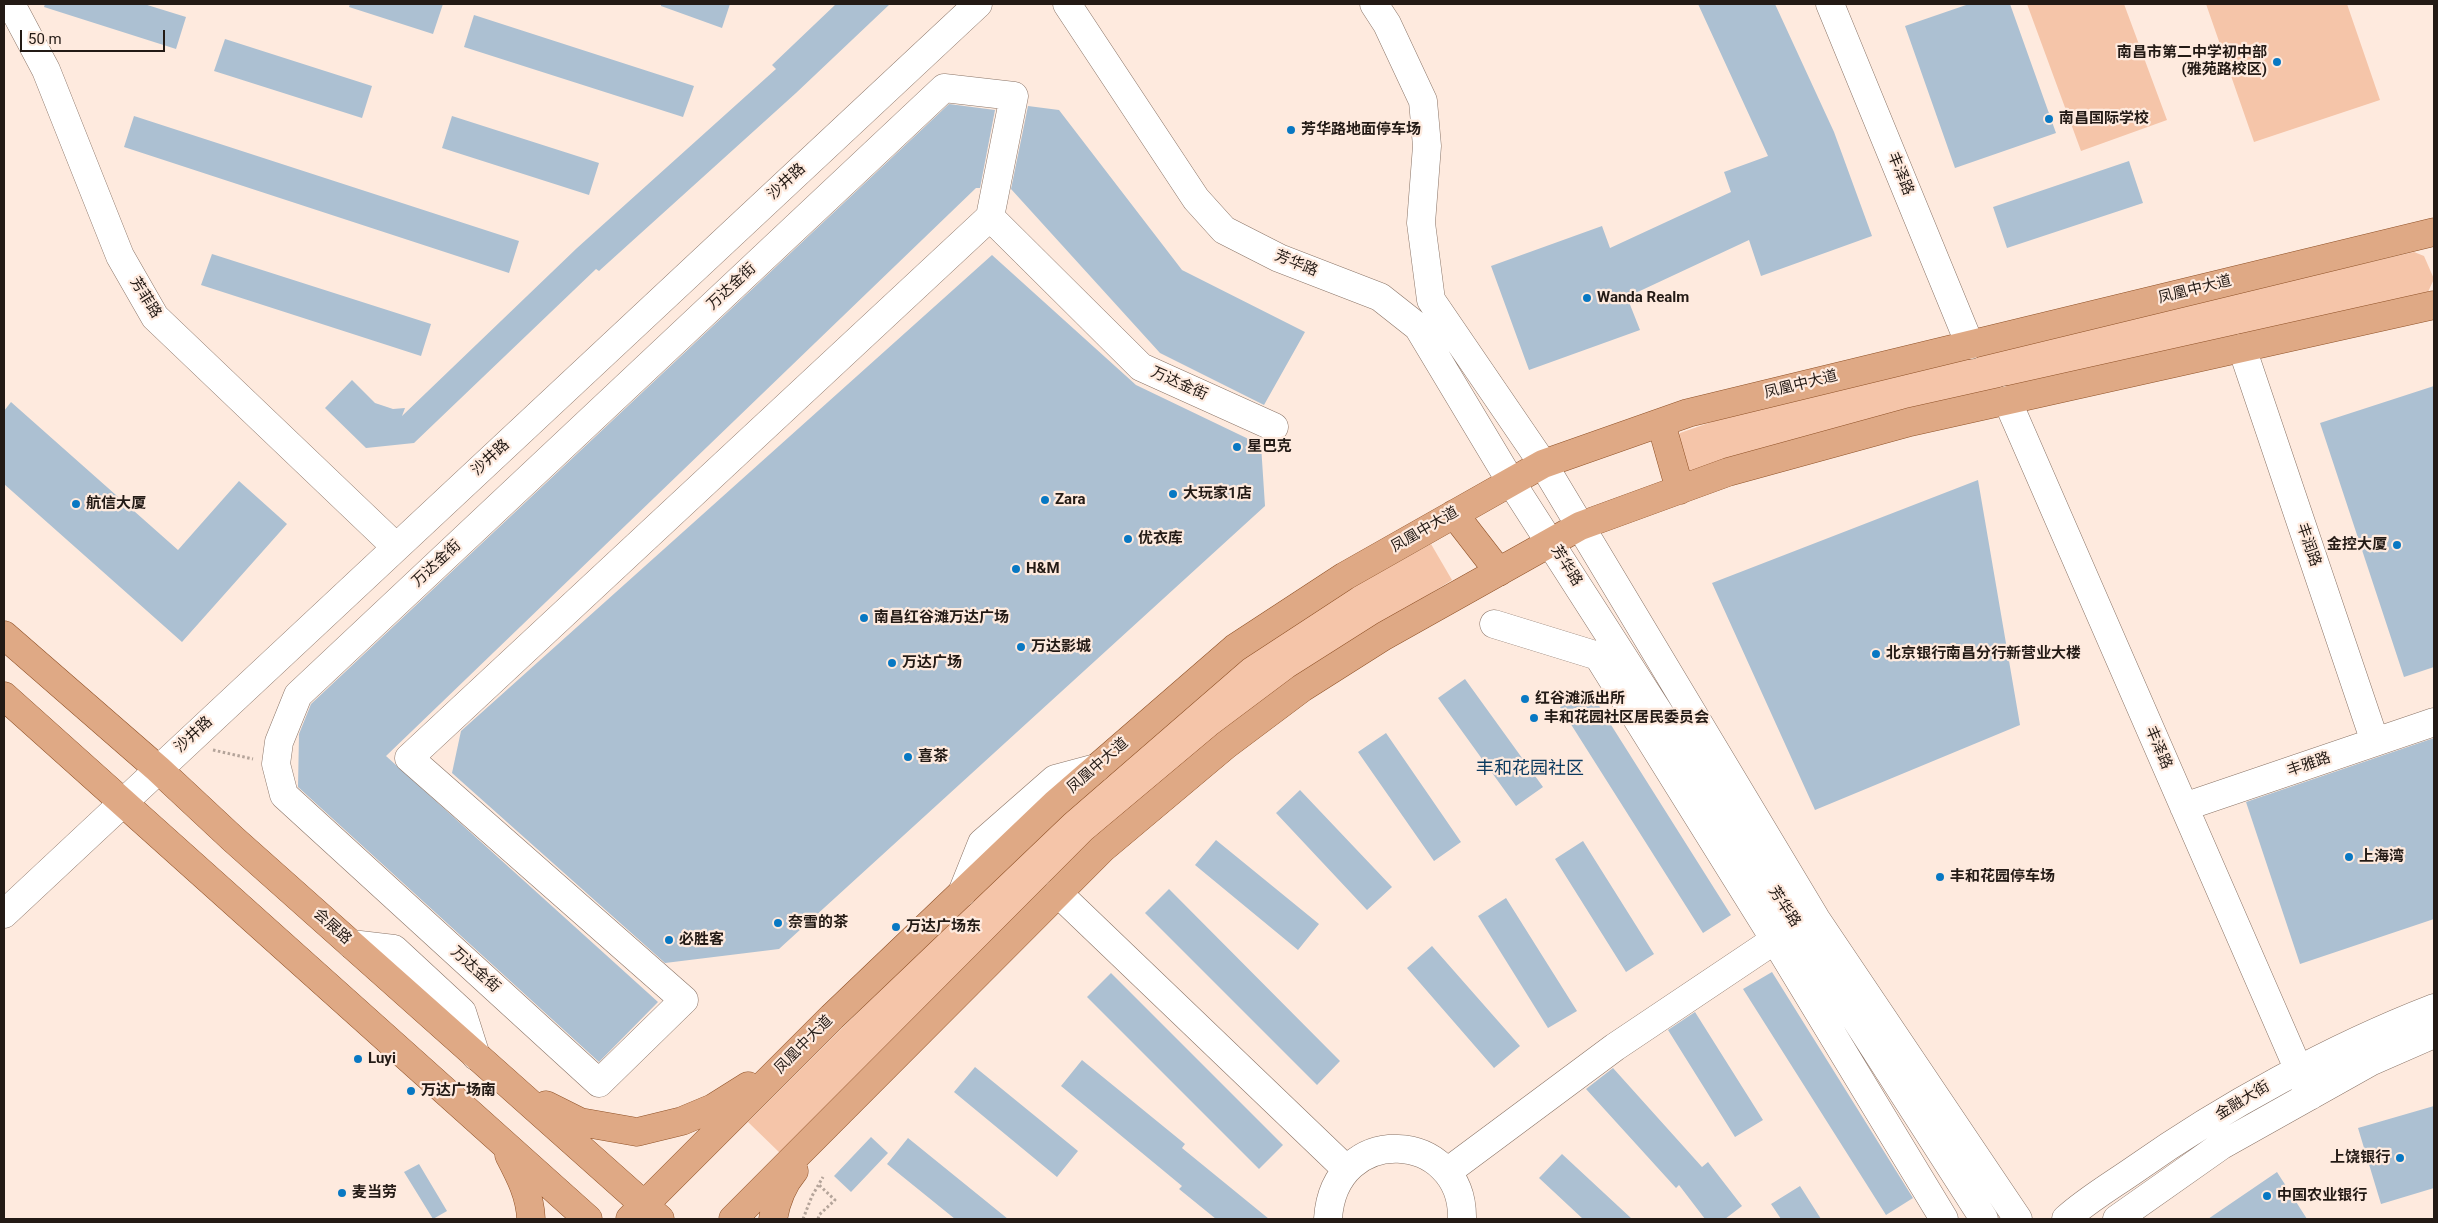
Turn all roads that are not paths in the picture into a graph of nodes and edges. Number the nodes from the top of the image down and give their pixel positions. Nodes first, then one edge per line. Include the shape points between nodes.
1 (11, 4) edge
2 (978, 4) edge
3 (1066, 4) edge
4 (1374, 4) edge
5 (1830, 4) edge
6 (990, 217) junction
7 (2434, 232) edge
8 (2434, 305) edge
9 (1970, 344) junction
10 (2242, 348) junction
11 (2007, 400) junction
12 (1661, 422) junction
13 (1274, 427) dead end
14 (1543, 464) junction
15 (1511, 482) junction
16 (1680, 490) junction
17 (1454, 514) junction
18 (1580, 526) junction
19 (1550, 542) junction
20 (396, 547) junction
21 (1499, 572) junction
22 (1494, 624) dead end
23 (4, 635) edge
24 (4, 696) edge
25 (2434, 722) edge
26 (2375, 742) junction
27 (158, 769) junction
28 (122, 802) junction
29 (2184, 807) junction
30 (1058, 893) junction
31 (4, 914) edge
32 (1786, 933) junction
33 (2434, 1008) edge
34 (2434, 1034) edge
35 (785, 1063) junction
36 (2298, 1071) junction
37 (872, 1080) junction
38 (504, 1081) junction
39 (2310, 1096) junction
40 (504, 1144) junction
41 (1346, 1169) junction
42 (1447, 1172) junction
43 (645, 1214) edge
44 (531, 1219) edge
45 (588, 1219) edge
46 (733, 1219) edge
47 (773, 1219) edge
48 (1328, 1219) edge
49 (1462, 1219) edge
50 (1944, 1219) edge
51 (1984, 1219) edge
52 (2018, 1219) edge
53 (2066, 1219) edge
54 (2117, 1219) edge

1 - 20 street, 芳菲路 via 46,70 120,256 155,317
2 - 20 street, 沙井路
3 - 15 street, 芳华路 via 1196,199 1224,230 1279,258 1380,297 1418,327
4 - 14 street, 芳华路 via 1387,24 1423,101 1427,146 1421,223 1431,300
5 - 9 street, 丰泽路
6 - 6 street, 万达金街 via 1014,96 944,88 298,695 279,742 276,764 284,795 599,1083 684,1000 409,758
6 - 13 street, 万达金街 via 1141,367
7 - 9 main road, 凤凰中大道
8 - 10 main road
9 - 12 main road, 凤凰中大道
10 - 11 main road
10 - 26 street, 丰润路
11 - 16 main road via 1900,425 1728,472
11 - 29 street, 丰泽路
12 - 14 main road, 凤凰中大道
12 - 16 main road
14 - 15 main road, 凤凰中大道
14 - 18 street, 芳华路
15 - 17 main road, 凤凰中大道
15 - 19 street, 芳华路
16 - 18 main road
17 - 21 main road
17 - 35 main road, 凤凰中大道 via 1345,576 1235,648 1096,768
18 - 19 main road
18 - 52 street, 芳华路 via 1816,919
19 - 21 main road
19 - 32 street, 芳华路
20 - 27 street, 沙井路
21 - 30 main road via 1384,636 1302,688 1226,745 1109,843
22 - 32 street via 1598,656
23 - 27 main road, 会展路
24 - 28 main road
25 - 26 street, 丰雅路
26 - 29 street, 丰雅路
27 - 28 street, 沙井路
27 - 38 main road, 会展路
28 - 31 street, 沙井路
28 - 40 main road
29 - 36 street, 丰泽路
30 - 37 main road
30 - 41 street
32 - 42 street via 1616,1047
32 - 50 street
32 - 51 street, 芳华路
33 - 36 street, 金融大街
34 - 39 street, 金融大街 via 2370,1062
35 - 38 main road via 713,1108 682,1121 637,1132 580,1122
35 - 43 main road, 凤凰中大道
36 - 39 street, 丰泽路
36 - 53 street, 金融大街 via 2165,1148
37 - 46 main road
37 - 47 main road via 788,1178
38 - 43 main road, 会展路
39 - 54 street, 金融大街 via 2222,1145
40 - 44 main road via 524,1184
40 - 45 main road
41 - 42 street via 1364,1156 1385,1149 1408,1149 1429,1157
41 - 48 street via 1335,1184
42 - 49 street via 1457,1188

